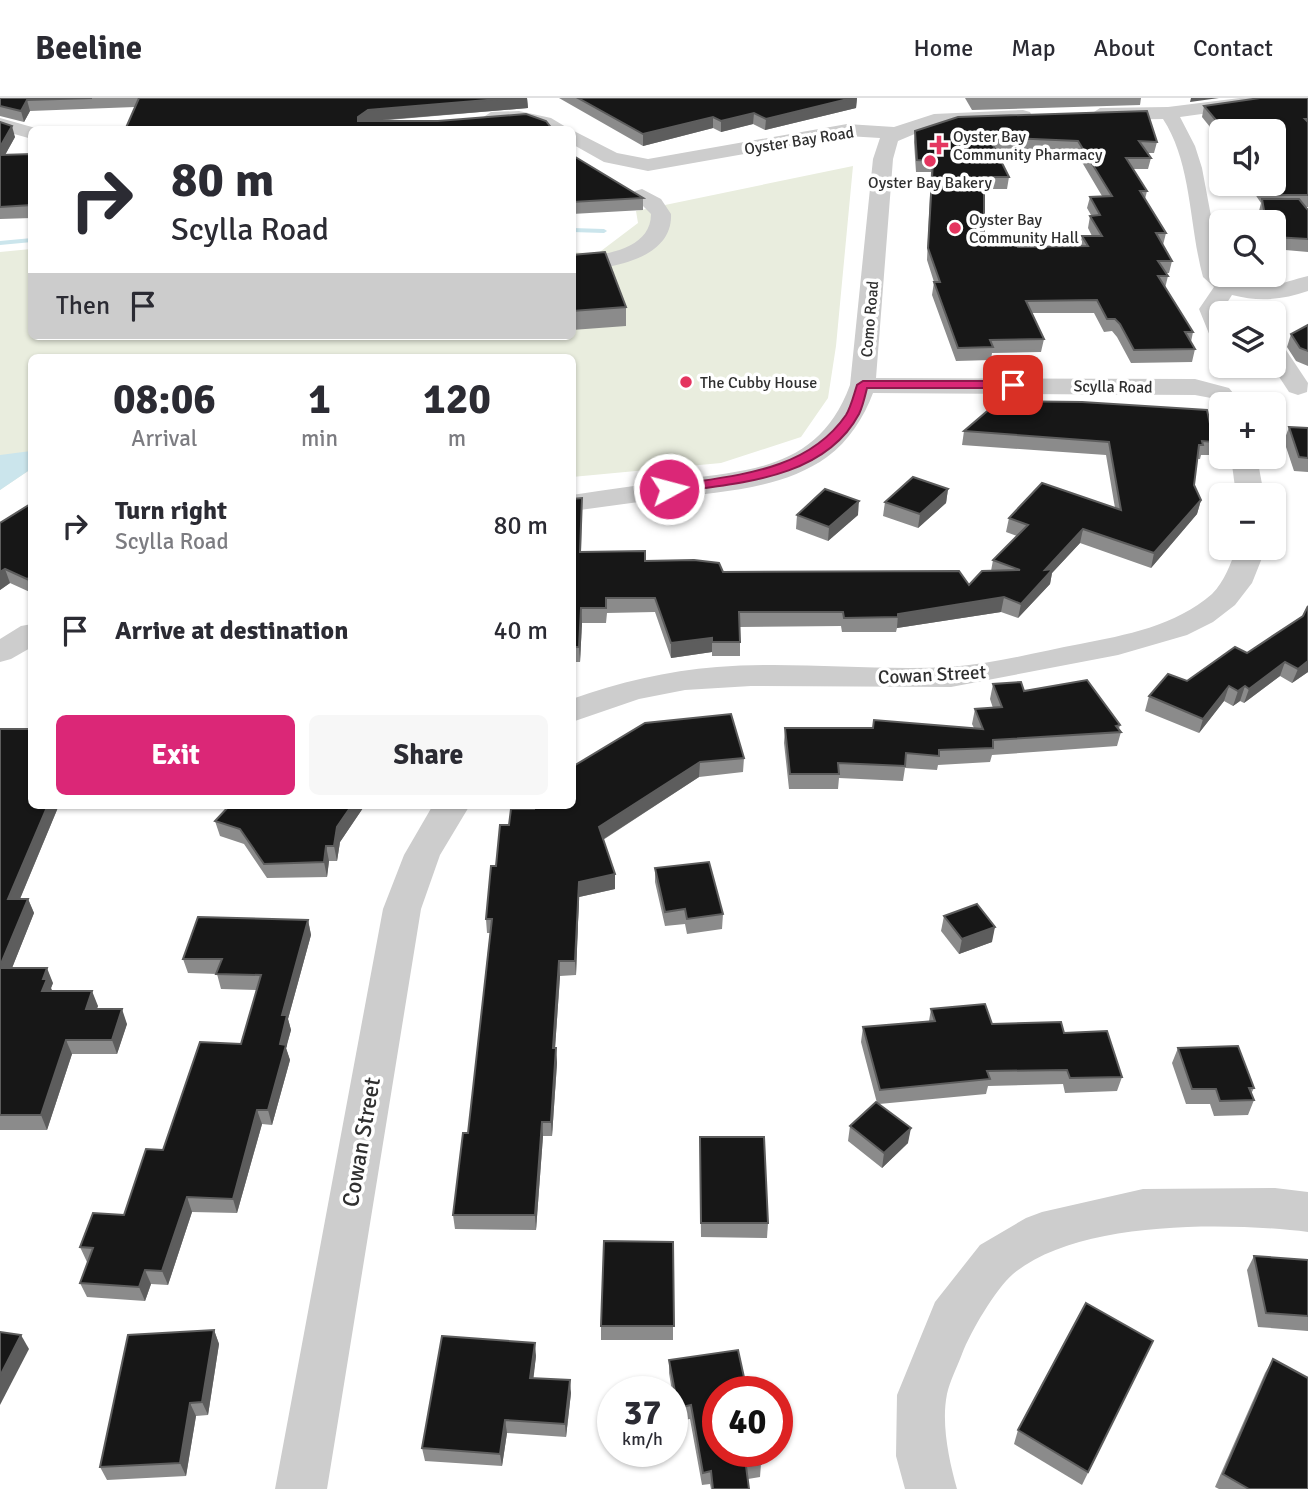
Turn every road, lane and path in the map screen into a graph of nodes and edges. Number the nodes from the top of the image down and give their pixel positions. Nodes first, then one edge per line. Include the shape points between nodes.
1 (1282, 98) edge
2 (918, 103) dead end
3 (1168, 113) junction
4 (1076, 115) edge
5 (1039, 116) edge
6 (953, 118) junction
7 (476, 120) edge
8 (0, 124) edge
9 (555, 126) edge
10 (28, 132) edge
11 (895, 133) junction
12 (576, 138) edge
13 (642, 195) edge
14 (576, 264) edge
15 (1308, 283) edge
16 (1243, 298) edge
17 (1286, 368) edge
18 (863, 385) junction
19 (1298, 387) dead end
20 (1219, 392) edge
21 (576, 502) edge
22 (1249, 560) edge
23 (28, 635) edge
24 (0, 652) edge
25 (576, 710) edge
26 (449, 809) edge
27 (1308, 1212) edge
28 (301, 1489) edge
29 (931, 1489) edge

1 - 3 street
2 - 6 street
3 - 4 street
3 - 16 street via 1189,160 1214,277
5 - 6 street, Oyster Bay Road
6 - 11 street, Oyster Bay Road via 921,122
7 - 9 street via 527,116
8 - 10 street
11 - 12 street, Oyster Bay Road via 847,130 648,164 611,158
11 - 18 street, Como Road via 883,159
13 - 14 street via 661,212 662,224 654,236 607,261
15 - 16 street via 1290,291
17 - 19 street
18 - 20 street, Scylla Road via 1211,378
18 - 21 street, Como Road via 853,414 834,438 809,457 767,474
22 - 25 street, Cowan Street via 1219,602 1174,631 1145,640 971,675 686,680 620,694
23 - 24 street
26 - 28 street, Cowan Street via 419,856 402,909
27 - 29 street via 1143,1209 1042,1232 996,1261 951,1318 922,1395 922,1456

